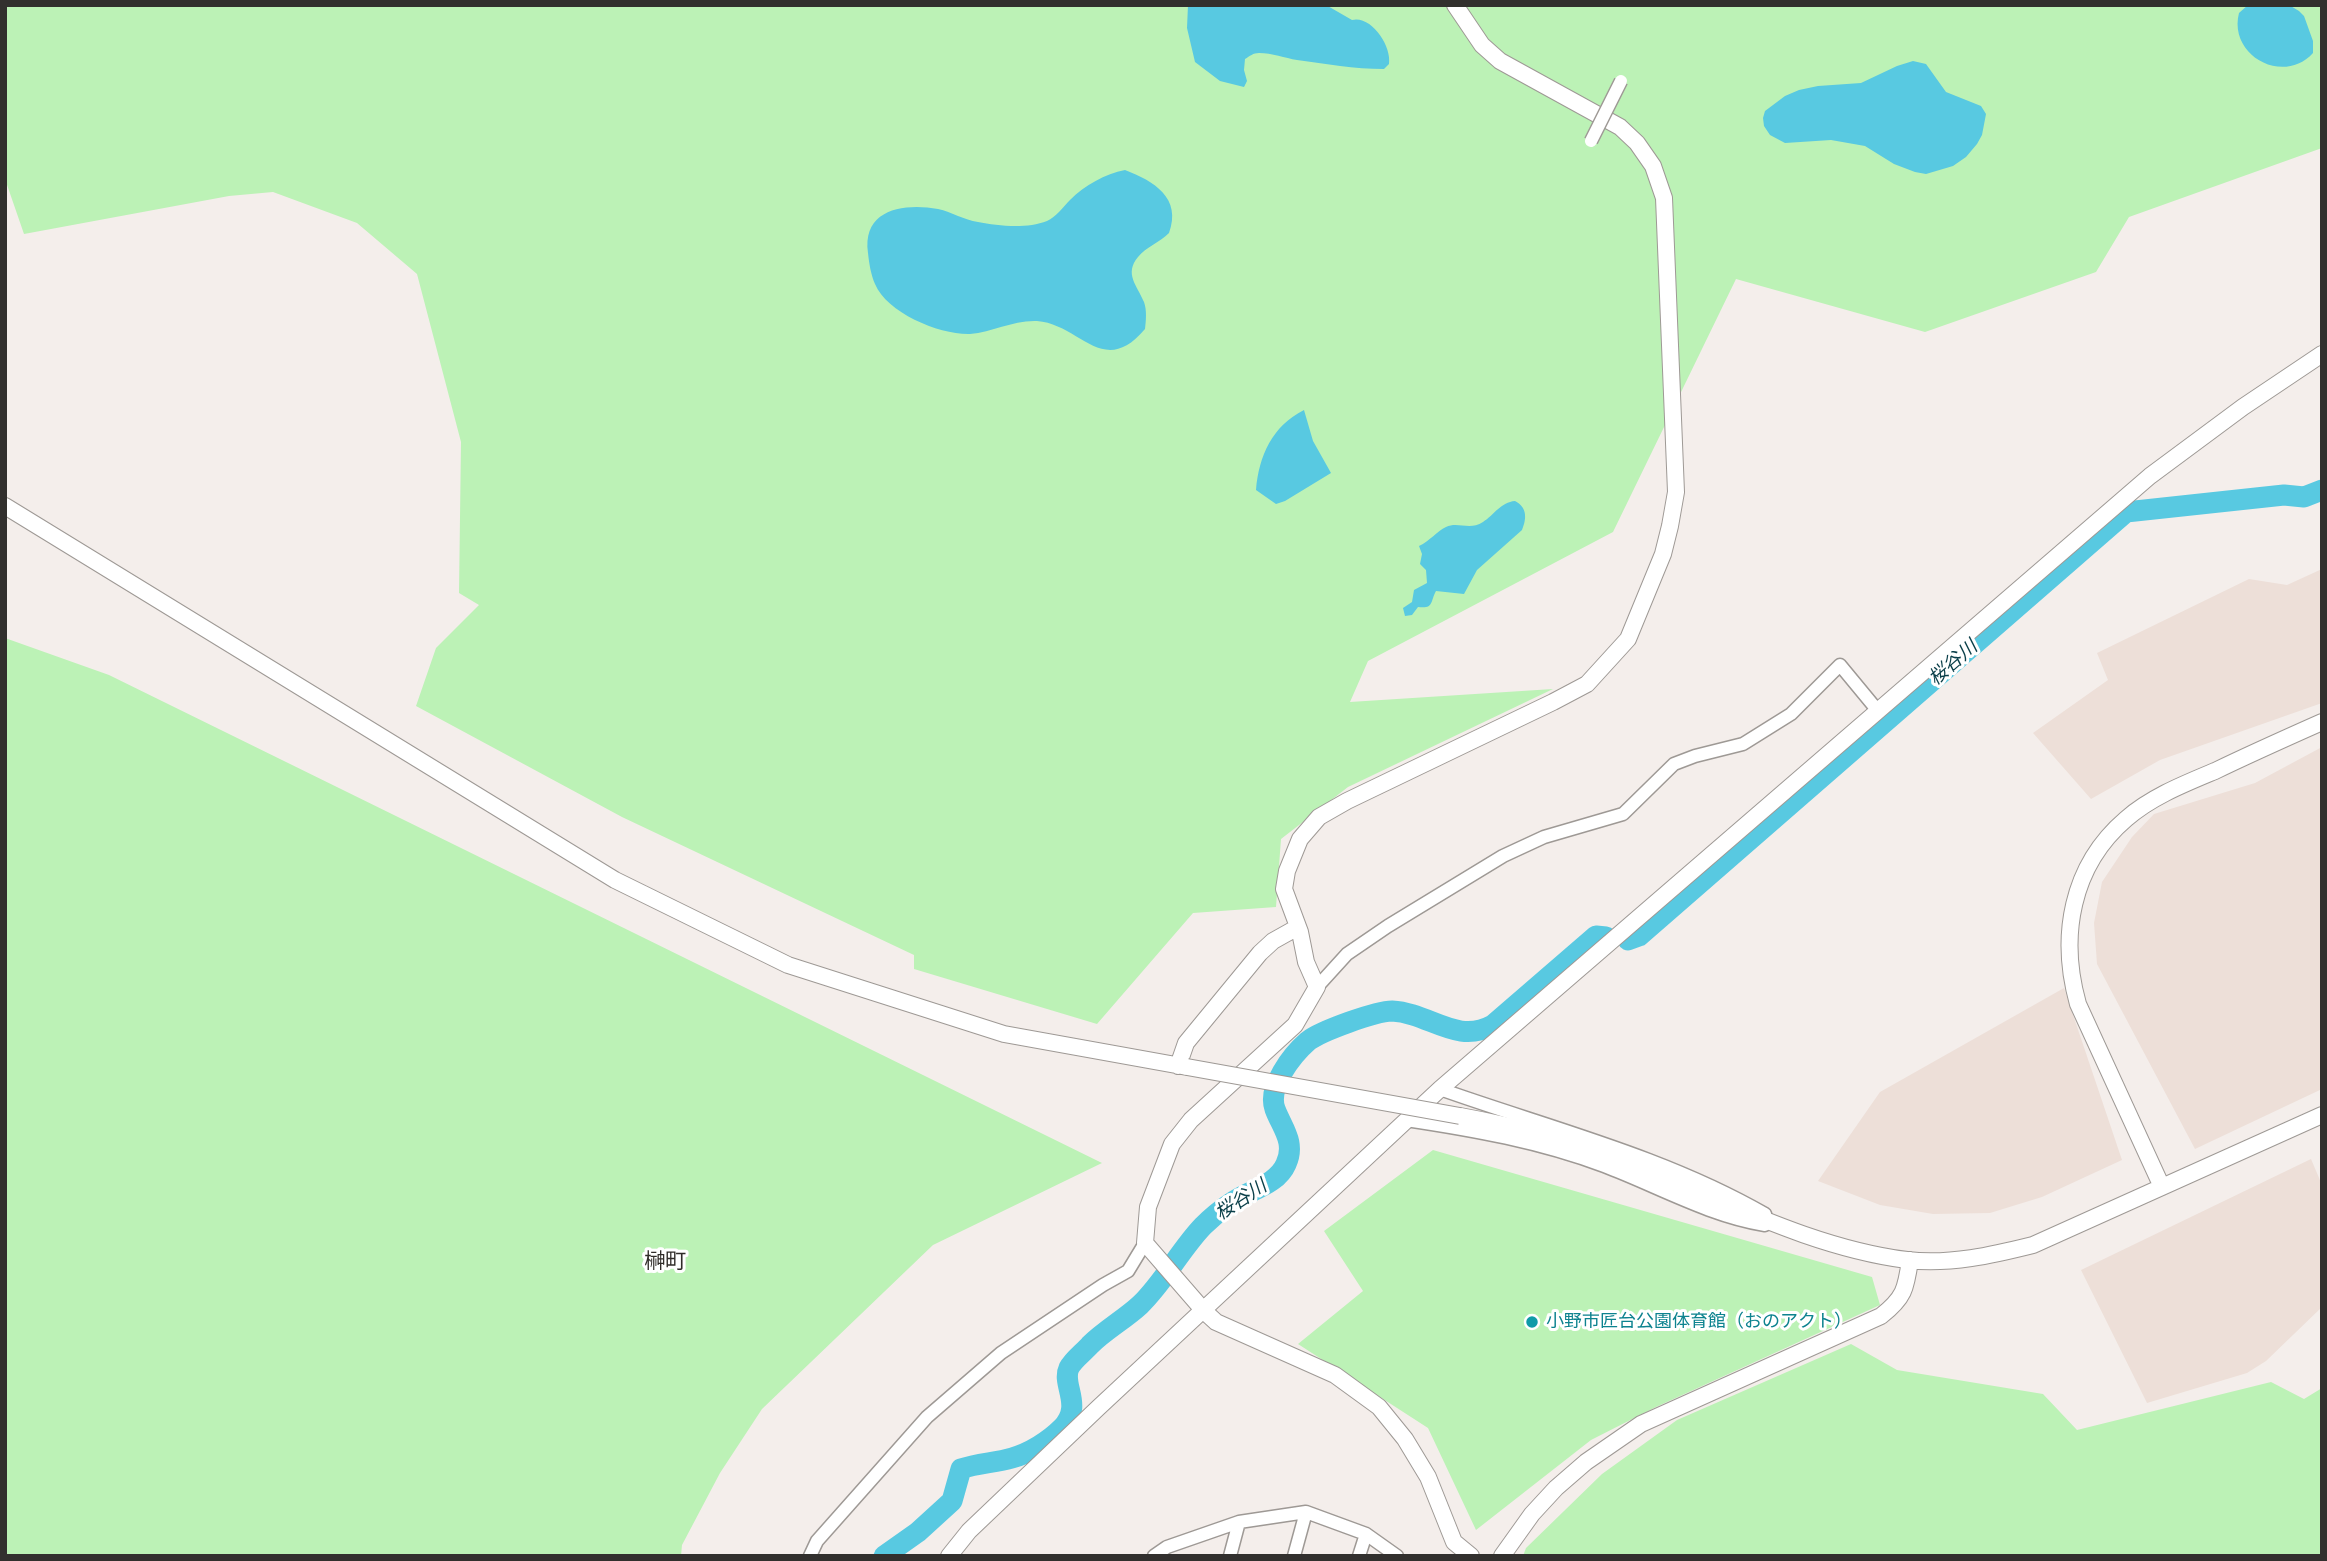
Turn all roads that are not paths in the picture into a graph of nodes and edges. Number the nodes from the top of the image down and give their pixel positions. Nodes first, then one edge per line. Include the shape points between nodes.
1 (1455, 5) edge
2 (1622, 81) dead end
3 (1591, 141) dead end
4 (2322, 354) edge
5 (5, 506) edge
6 (1878, 711) junction
7 (2322, 722) edge
8 (1298, 927) junction
9 (1318, 987) junction
10 (1182, 1066) junction
11 (1440, 1089) junction
12 (2322, 1115) edge
13 (1406, 1120) junction
14 (2162, 1186) junction
15 (1793, 1229) junction
16 (1145, 1243) junction
17 (1910, 1261) junction
18 (1204, 1311) junction
19 (1306, 1512) junction
20 (1239, 1522) junction
21 (1366, 1534) junction
22 (810, 1556) edge
23 (949, 1556) edge
24 (1154, 1556) edge
25 (1230, 1556) edge
26 (1294, 1556) edge
27 (1359, 1556) edge
28 (1397, 1556) edge
29 (1471, 1556) edge
30 (1502, 1556) edge

1 - 8 street via 1482,46 1500,61 1620,127 1653,166 1664,198 1676,492 1663,554 1628,639 1608,663 1587,684 1319,817 1300,839 1287,872 1284,889
2 - 3 street, bridge
4 - 6 street via 2150,476
5 - 10 street via 615,880 788,965 1004,1034
6 - 9 street via 1840,665 1791,714 1743,744 1674,764 1623,814 1544,837 1503,856 1347,954
6 - 11 street
7 - 14 street via 2172,790 2127,817 2095,853 2073,902 2069,957 2078,1004
8 - 9 street
8 - 10 street via 1260,953 1186,1043
9 - 16 street via 1295,1025 1171,1144 1148,1207
10 - 15 street, bridge via 1547,1136
11 - 13 street
11 - 15 street via 1628,1151
12 - 14 street
13 - 15 street via 1555,1150 1740,1221
13 - 18 street
14 - 17 street via 2033,1245 1952,1261
15 - 17 street via 1862,1252
16 - 18 street
16 - 22 street via 1128,1272 1001,1353 927,1417 817,1541
17 - 30 street via 1907,1284 1898,1302 1881,1316 1641,1424 1556,1488
18 - 23 street via 969,1531
18 - 29 street via 1216,1322 1335,1375 1379,1407 1428,1478 1454,1542
19 - 20 street
19 - 21 street
19 - 26 street
20 - 24 street via 1167,1547
20 - 25 street
21 - 27 street
21 - 28 street

